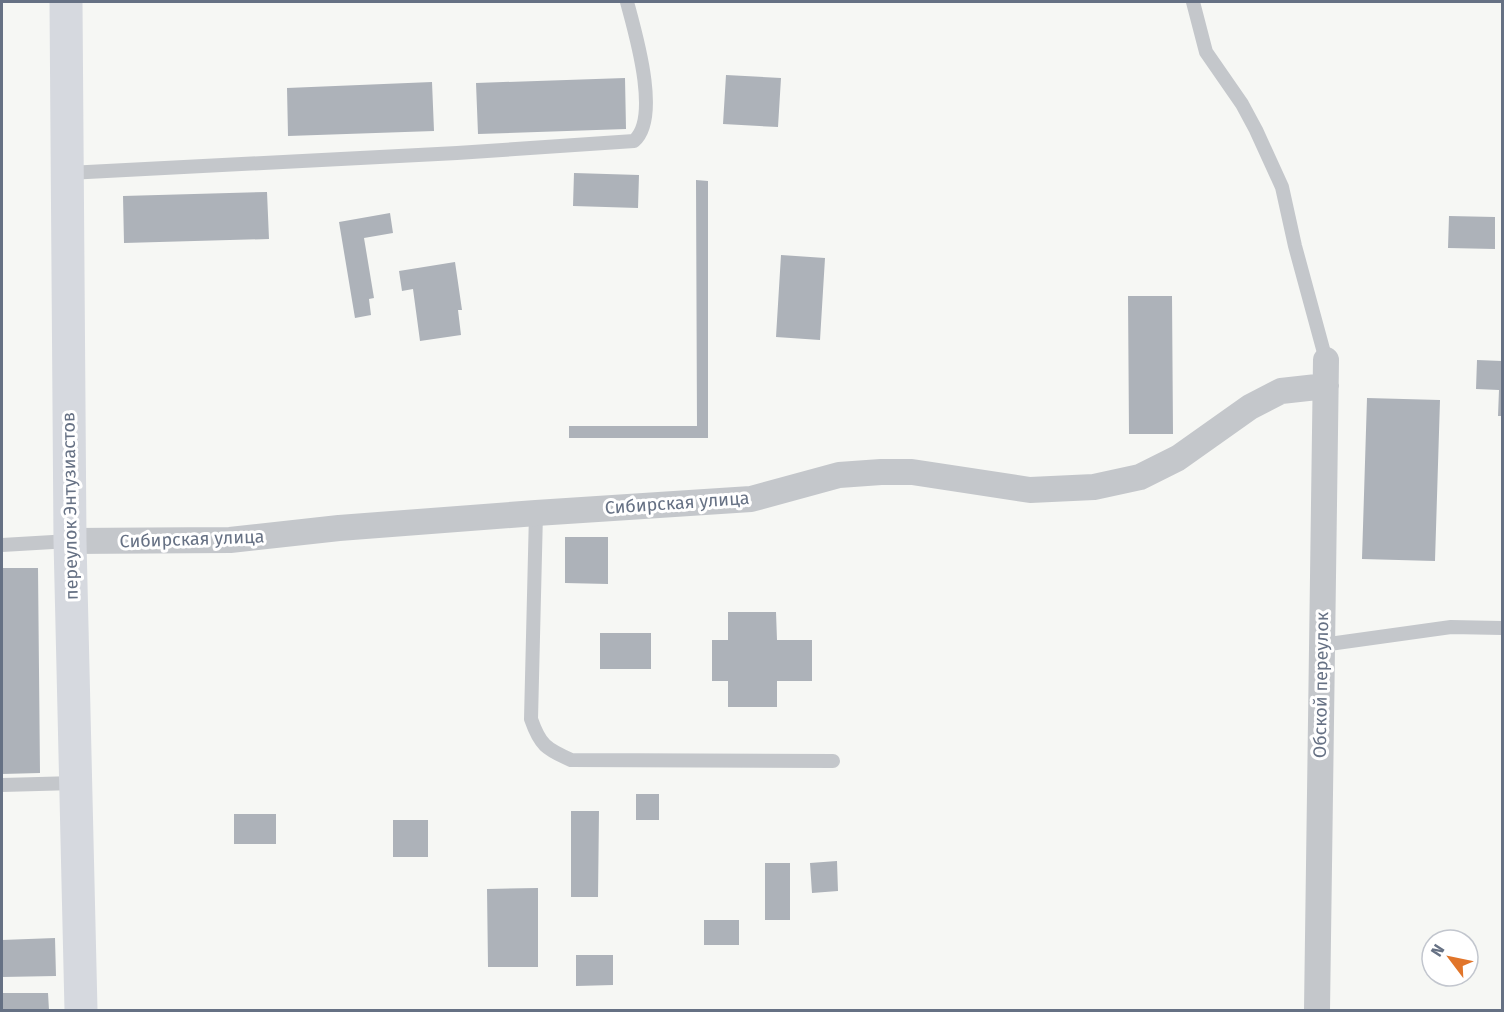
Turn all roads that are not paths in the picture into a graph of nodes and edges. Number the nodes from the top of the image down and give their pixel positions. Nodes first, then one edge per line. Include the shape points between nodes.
1 (66, 2) edge
2 (627, 2) edge
3 (1193, 2) edge
4 (68, 173) junction
5 (1326, 360) joint
6 (1326, 386) junction
7 (536, 513) junction
8 (70, 541) junction
9 (2, 544) edge
10 (1503, 628) edge
11 (1322, 645) junction
12 (833, 761) dead end
13 (75, 783) junction
14 (2, 785) edge
15 (81, 1011) edge
16 (1317, 1011) edge

1 - 4 main road, переулок Энтузиастов
2 - 4 lane via 643,65 645,120 634,141
3 - 5 lane via 1206,52 1242,104 1282,187
4 - 8 main road, переулок Энтузиастов
5 - 6 street, Обской переулок
6 - 7 street, Сибирская улица via 1281,391 1250,406 1178,458 1140,477 1094,487 1030,490 912,472 881,472 839,475 751,499
6 - 11 street, Обской переулок
7 - 8 street, Сибирская улица via 230,540
7 - 12 lane via 531,719 538,739 571,760
8 - 9 lane
8 - 13 main road, переулок Энтузиастов
10 - 11 lane via 1451,627
11 - 16 street, Обской переулок
13 - 14 lane
13 - 15 main road, переулок Энтузиастов

